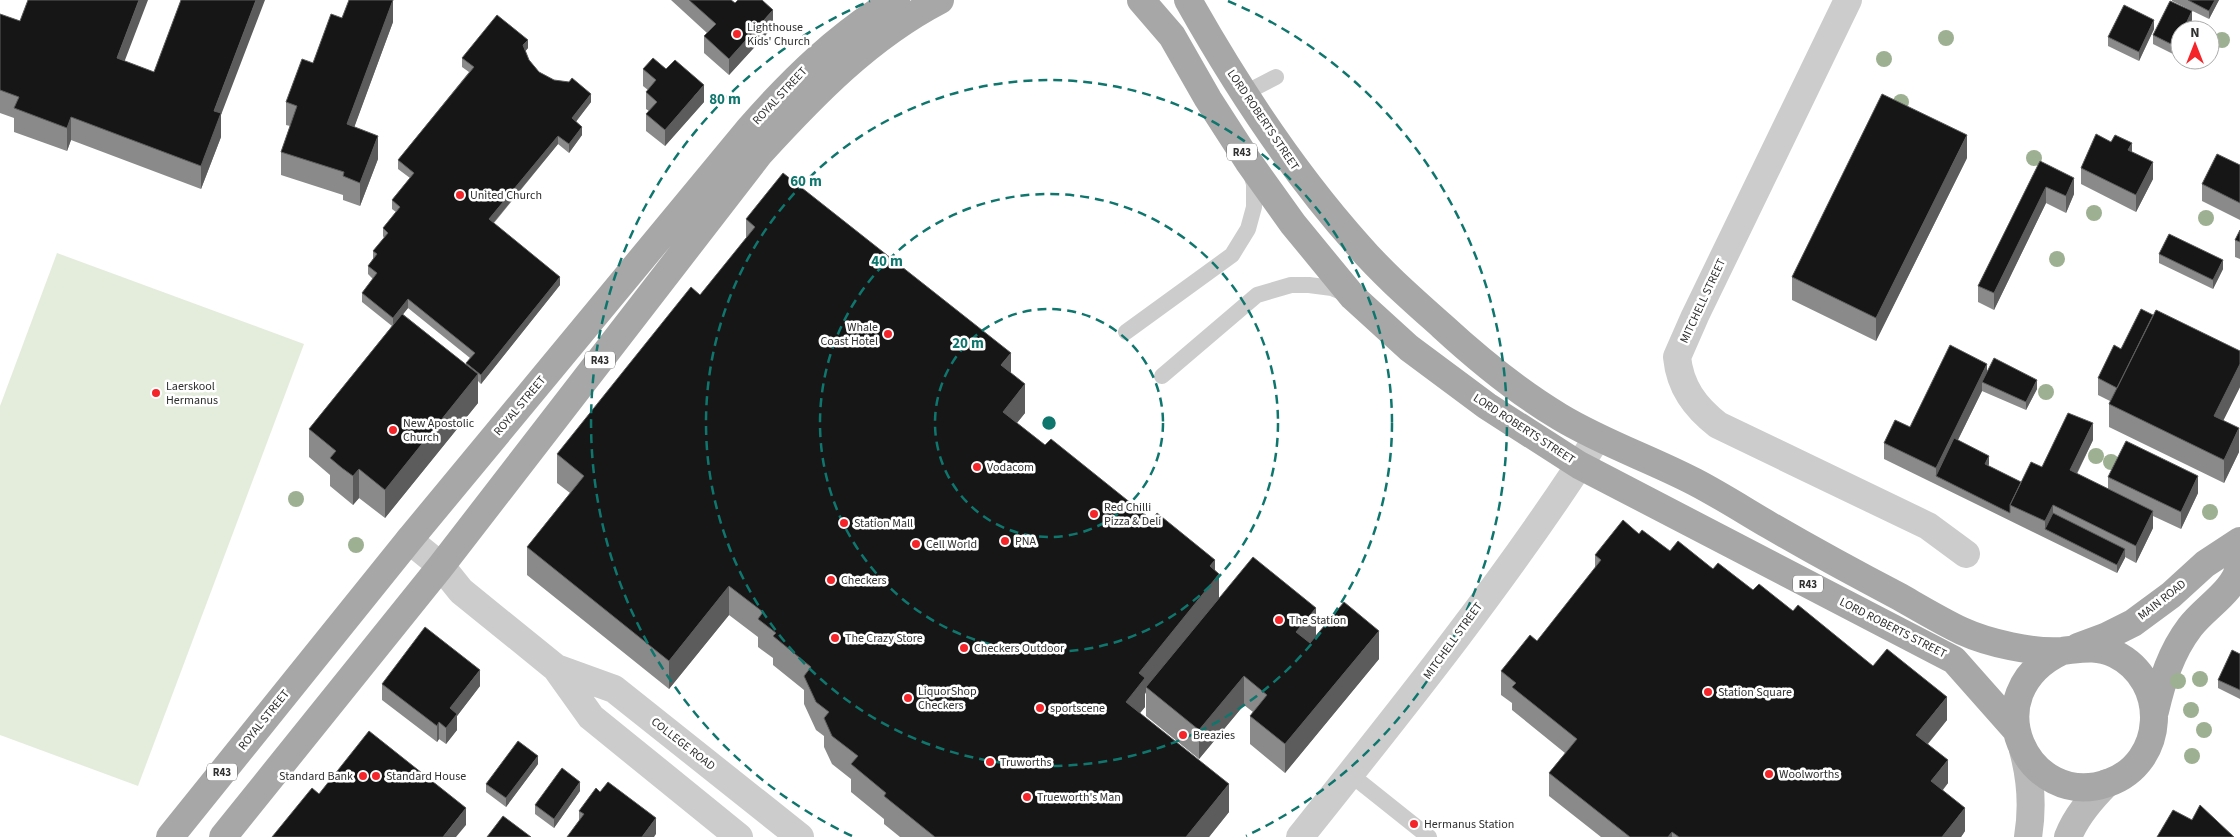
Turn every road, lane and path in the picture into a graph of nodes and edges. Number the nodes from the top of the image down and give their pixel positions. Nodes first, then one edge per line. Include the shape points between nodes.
1 (896, 0) edge
2 (940, 0) edge
3 (1141, 0) edge
4 (1188, 0) edge
5 (1848, 0) edge
6 (1276, 77) dead end
7 (1243, 94) junction
8 (1248, 161) junction
9 (1353, 297) junction
10 (1126, 332) dead end
11 (1162, 376) dead end
12 (1597, 438) junction
13 (1579, 466) junction
14 (409, 540) junction
15 (2240, 540) edge
16 (1966, 554) dead end
17 (2240, 565) edge
18 (442, 566) junction
19 (2069, 649) junction
20 (556, 668) junction
21 (2155, 712) junction
22 (2019, 740) junction
23 (1350, 774) junction
24 (2107, 784) junction
25 (170, 837) edge
26 (223, 837) edge
27 (740, 837) edge
28 (800, 837) edge
29 (1300, 837) edge
30 (1429, 837) edge
31 (2028, 837) edge
32 (2068, 837) edge

1 - 14 main road, ROYAL STREET / R43 via 821,54 783,90
2 - 18 main road, ROYAL STREET / R43 via 883,36 842,68 760,152
3 - 8 main road, LORD ROBERTS STREET / R43 via 1172,36
4 - 7 main road, LORD ROBERTS STREET / R43
5 - 16 street, MITCHELL STREET via 1695,316 1677,362 1690,398 1718,426 1928,526
6 - 7 lane
7 - 12 main road, LORD ROBERTS STREET / R43 via 1318,198 1360,248 1410,297 1495,372
8 - 9 main road, LORD ROBERTS STREET / R43 via 1293,224
8 - 10 lane via 1254,184 1254,207 1248,229 1232,255
9 - 11 lane via 1332,288 1309,285 1291,285 1257,295
9 - 13 main road, LORD ROBERTS STREET / R43 via 1409,348 1455,383
12 - 13 street, MITCHELL STREET
12 - 19 main road, LORD ROBERTS STREET / R43 via 1694,481 1818,554 1965,632 2026,648
13 - 22 main road, LORD ROBERTS STREET / R43 via 1954,660
13 - 23 street, MITCHELL STREET via 1418,690
14 - 18 street, COLLEGE ROAD
14 - 25 main road, ROYAL STREET / R43
15 - 19 main road, MAIN ROAD / R43 via 2133,623
17 - 21 main road, R43 via 2230,585 2180,640 2162,683
18 - 20 street, COLLEGE ROAD via 462,591
18 - 26 main road, ROYAL STREET / R43
19 - 21 main road, R43 via 2092,647 2115,654 2135,668 2150,688
19 - 22 main road, MAIN ROAD / R43 via 2047,658 2024,682 2015,713
20 - 27 street, COLLEGE ROAD via 591,718
20 - 28 street, COLLEGE ROAD via 614,689
21 - 24 main road, R43 via 2153,735 2144,756 2128,773
22 - 24 main road, R43 via 2036,768 2057,782 2082,787
22 - 31 main road, MAIN ROAD via 2031,791
23 - 29 street, MITCHELL STREET
23 - 30 lane
24 - 32 main road via 2080,814

